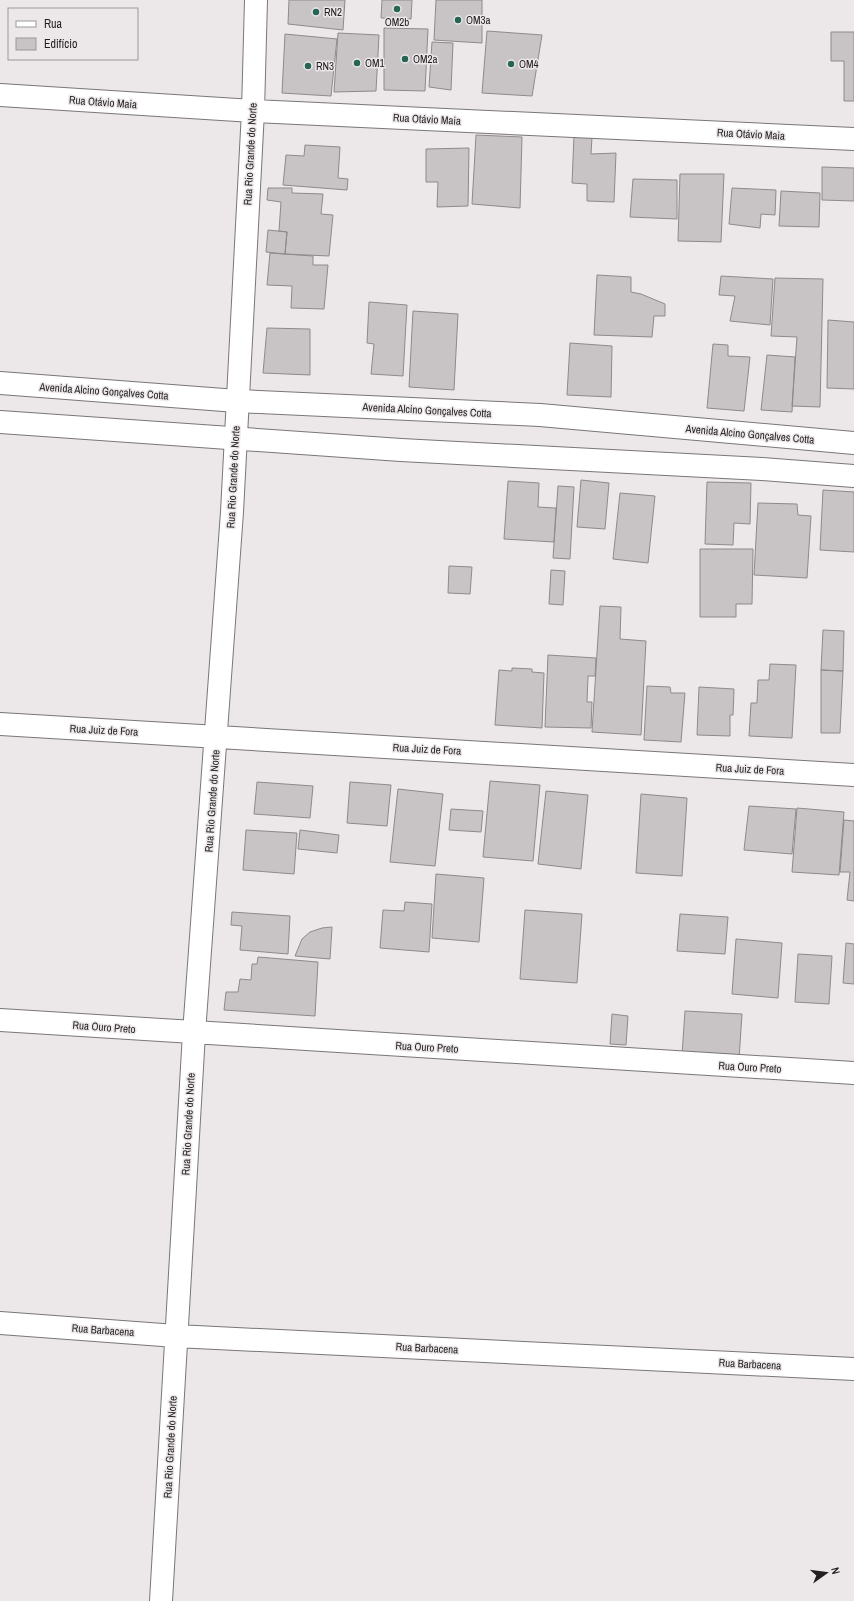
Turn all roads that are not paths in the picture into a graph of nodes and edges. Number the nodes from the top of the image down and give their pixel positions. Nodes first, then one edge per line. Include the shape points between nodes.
1 (256, 0) edge
2 (0, 95) edge
3 (253, 112) junction
4 (854, 139) edge
5 (0, 383) edge
6 (237, 401) junction
7 (0, 422) edge
8 (236, 439) junction
9 (854, 443) edge
10 (854, 476) edge
11 (0, 724) edge
12 (217, 737) junction
13 (854, 775) edge
14 (0, 1020) edge
15 (194, 1033) junction
16 (854, 1073) edge
17 (0, 1323) edge
18 (176, 1336) junction
19 (854, 1369) edge
20 (161, 1601) edge

1 - 3 street, Rua Rio Grande do Norte
2 - 3 street, Rua Otávio Maia
3 - 4 street, Rua Otávio Maia
3 - 6 street, Rua Rio Grande do Norte
5 - 6 street, Avenida Alcino Gonçalves Cotta
6 - 8 street, Rua Rio Grande do Norte
6 - 9 street, Avenida Alcino Gonçalves Cotta via 540,415
7 - 8 street
8 - 10 street
8 - 12 street, Rua Rio Grande do Norte
11 - 12 street, Rua Juiz de Fora
12 - 13 street, Rua Juiz de Fora
12 - 15 street, Rua Rio Grande do Norte
14 - 15 street, Rua Ouro Preto
15 - 16 street, Rua Ouro Preto
15 - 18 street, Rua Rio Grande do Norte
17 - 18 street, Rua Barbacena
18 - 19 street, Rua Barbacena
18 - 20 street, Rua Rio Grande do Norte

